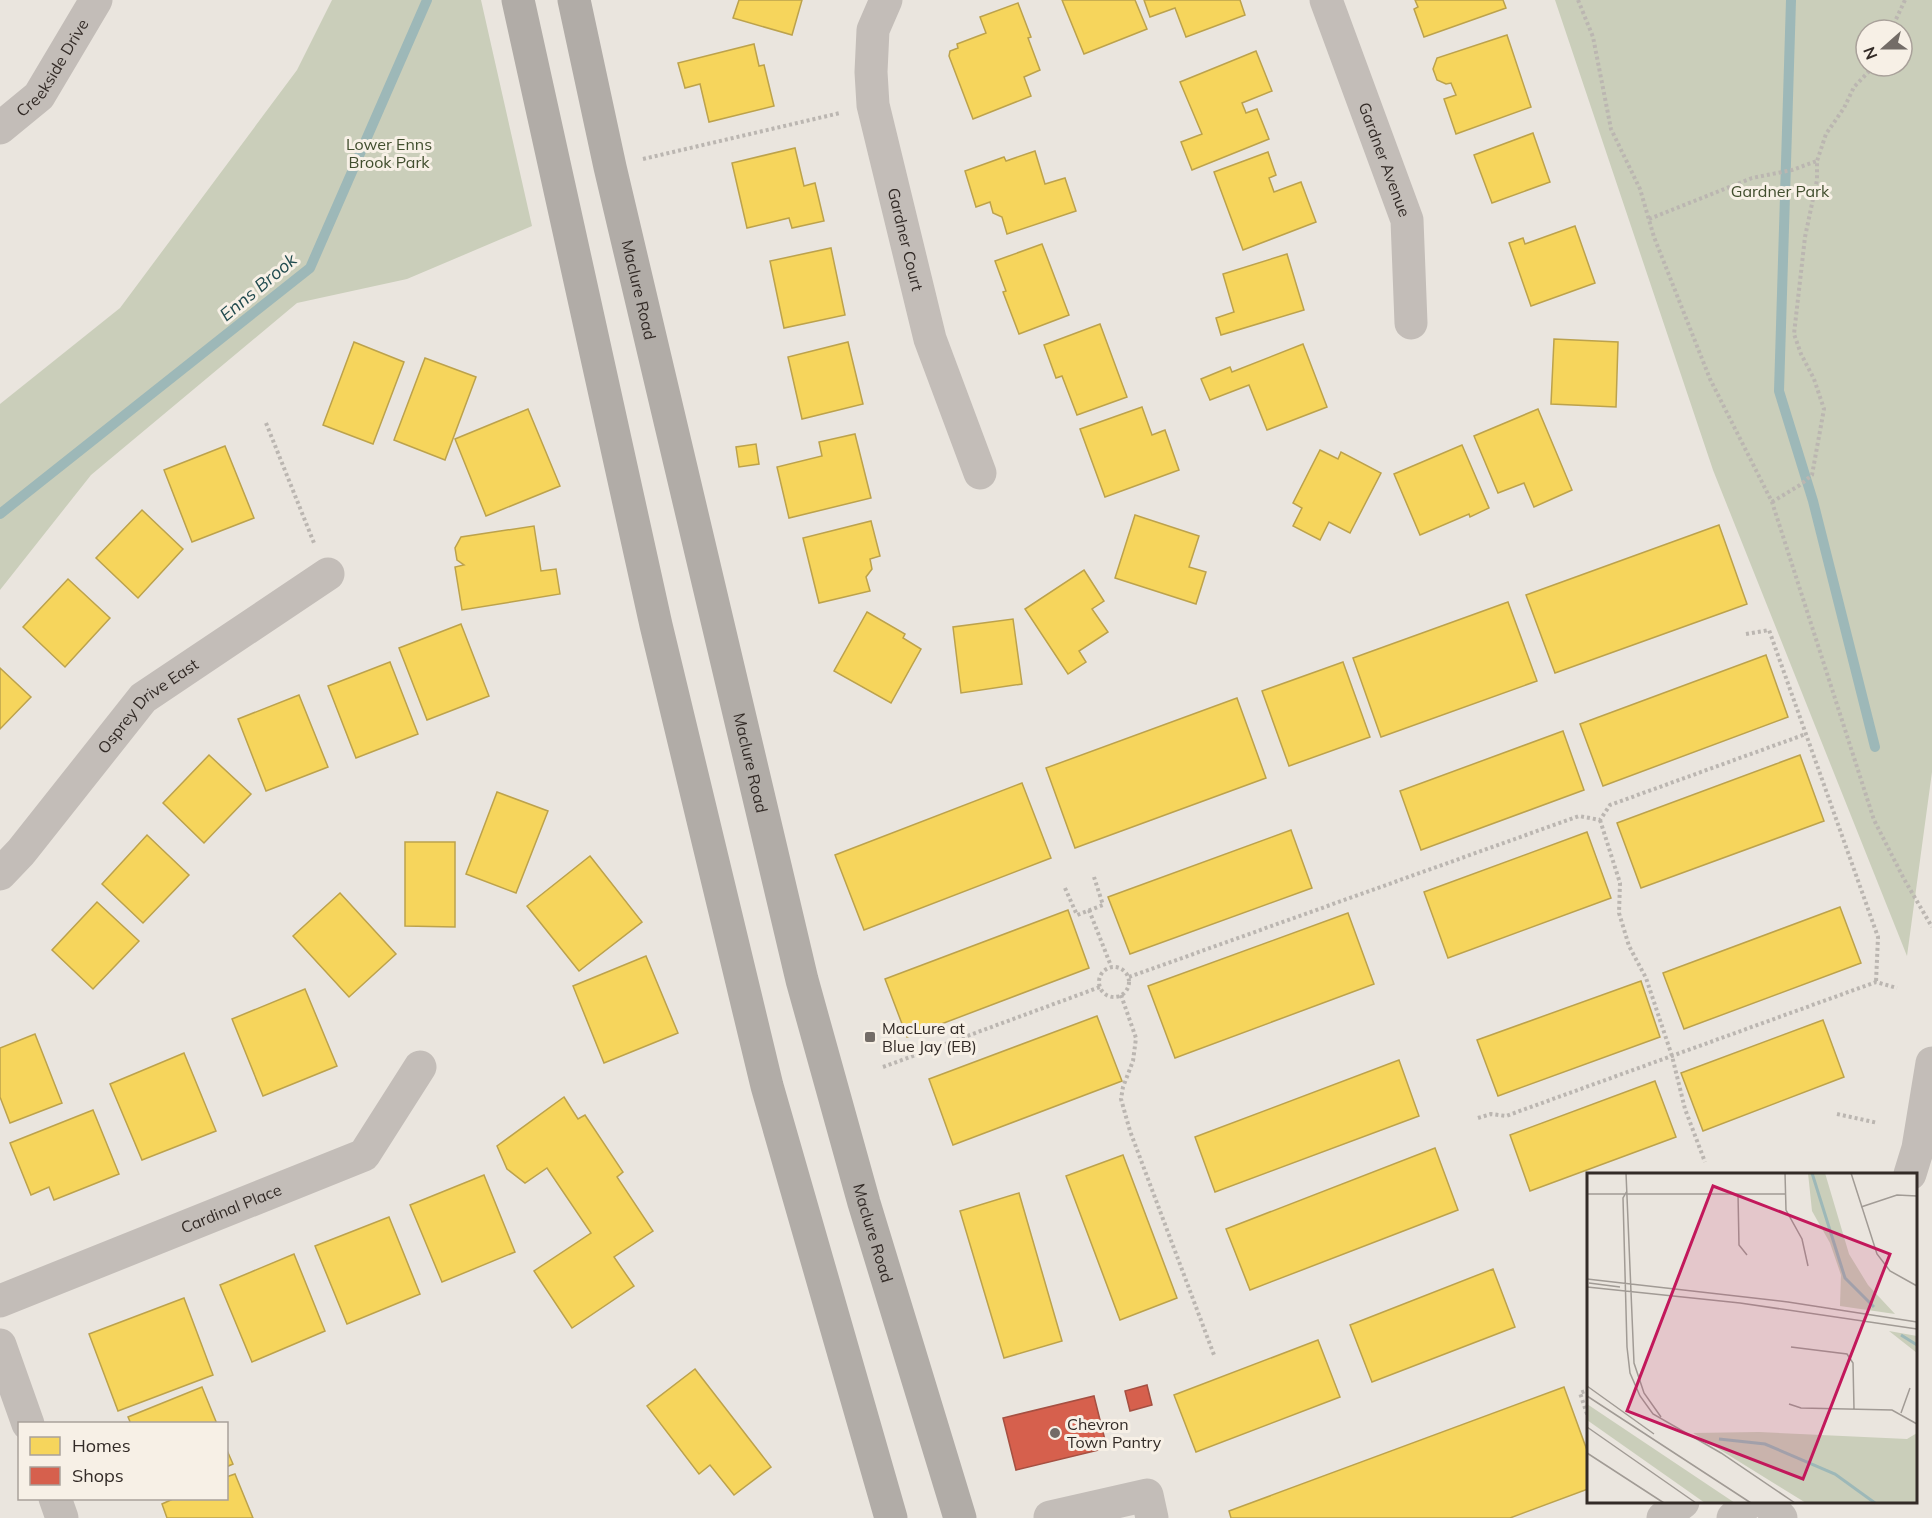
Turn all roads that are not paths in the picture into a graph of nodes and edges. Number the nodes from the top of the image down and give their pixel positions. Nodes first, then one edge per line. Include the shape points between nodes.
1 (96, 0) edge
2 (518, 0) edge
3 (574, 0) edge
4 (886, 0) edge
5 (1326, 0) edge
6 (0, 128) edge
7 (1412, 323) dead end
8 (980, 473) dead end
9 (328, 574) road end
10 (0, 874) edge
11 (1932, 1063) edge
12 (420, 1067) dead end
13 (1910, 1173) edge
14 (0, 1301) edge
15 (0, 1345) edge
16 (27, 1422) edge
17 (56, 1500) edge
18 (1682, 1503) edge
19 (1768, 1503) edge
20 (1120, 1510) edge
21 (1085, 1513) edge
22 (62, 1518) edge
23 (891, 1518) edge
24 (960, 1518) edge
25 (1049, 1518) edge
26 (1152, 1518) edge
27 (1664, 1518) edge
28 (1781, 1518) edge

1 - 6 street, Creekside Drive via 39,96
2 - 23 main road via 656,625 762,1063
3 - 24 main road, Maclure Road via 802,980 864,1203
4 - 8 street, Gardner Court via 873,30 873,105 930,339
5 - 7 street, Gardner Avenue via 1407,220
9 - 10 street, Osprey Drive East via 143,698
11 - 13 street
12 - 14 street, Cardinal Place via 364,1155
15 - 16 street
17 - 22 street
18 - 27 street
19 - 28 street
20 - 21 street
20 - 26 street via 1147,1495
21 - 25 street

